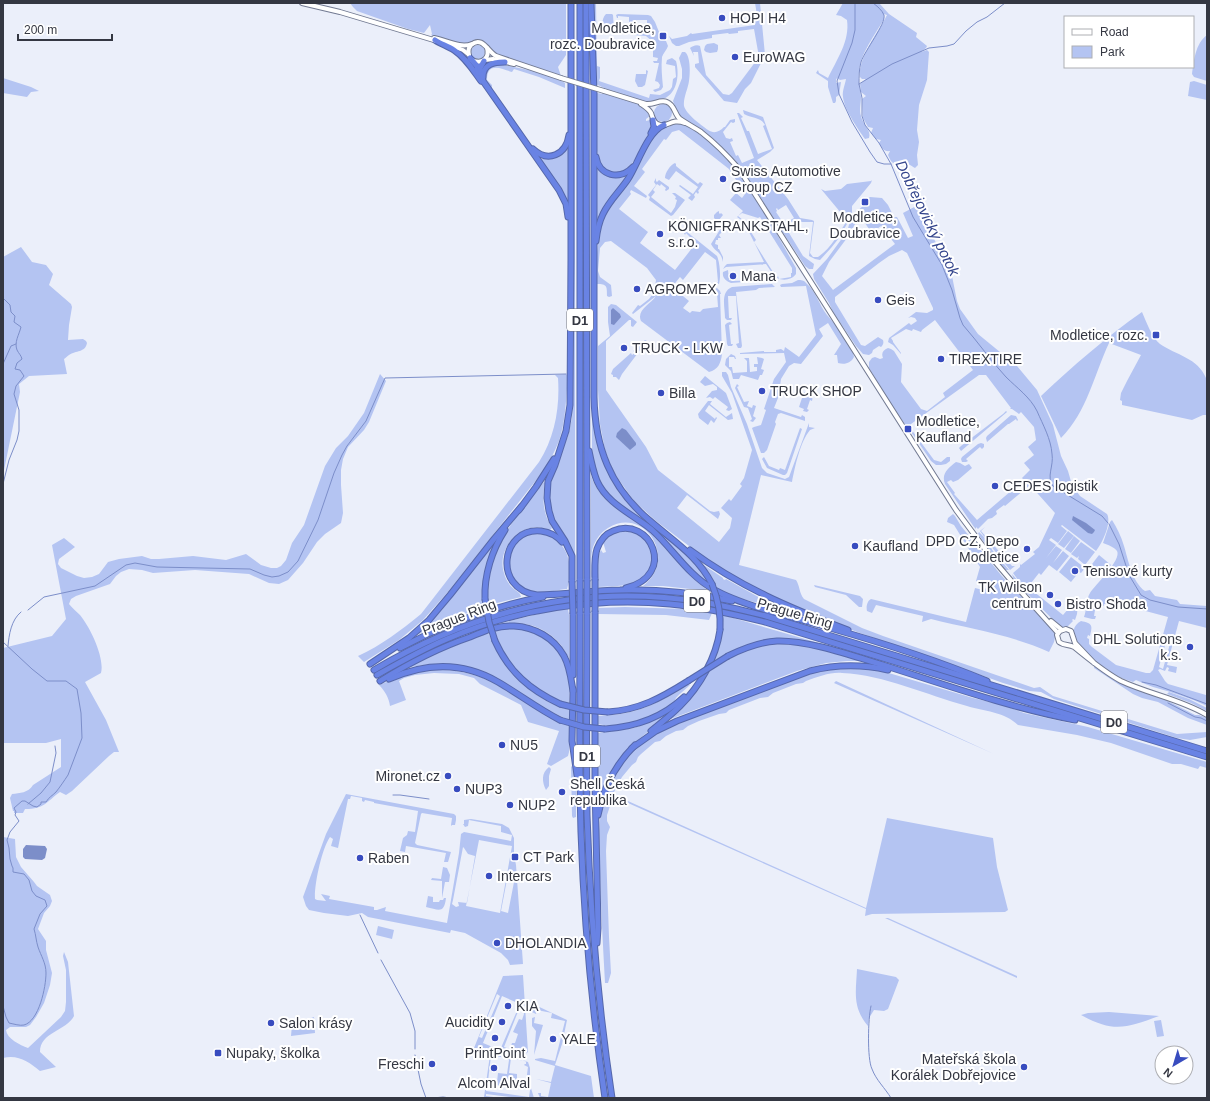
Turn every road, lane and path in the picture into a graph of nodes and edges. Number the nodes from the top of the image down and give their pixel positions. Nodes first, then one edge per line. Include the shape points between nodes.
1 (302, 3) edge
2 (571, 3) edge
3 (580, 3) edge
4 (586, 3) edge
5 (591, 3) edge
6 (424, 36) junction
7 (435, 40) junction
8 (474, 43) junction
9 (487, 48) junction
10 (469, 56) junction
11 (484, 60) junction
12 (504, 62) junction
13 (541, 72) junction
14 (481, 81) junction
15 (487, 88) junction
16 (633, 100) junction
17 (656, 103) junction
18 (675, 112) junction
19 (651, 113) junction
20 (571, 115) junction
21 (653, 120) junction
22 (670, 123) junction
23 (664, 125) junction
24 (690, 126) junction
25 (594, 133) junction
26 (649, 140) junction
27 (526, 143) junction
28 (638, 159) junction
29 (571, 238) junction
30 (594, 268) junction
31 (564, 438) junction
32 (587, 440) junction
33 (521, 507) junction
34 (663, 531) junction
35 (572, 570) junction
36 (619, 590) junction
37 (561, 594) junction
38 (756, 607) junction
39 (1035, 607) junction
40 (1062, 630) junction
41 (1058, 633) junction
42 (1073, 637) junction
43 (1068, 644) junction
44 (890, 646) junction
45 (1094, 664) junction
46 (704, 675) junction
47 (916, 675) junction
48 (573, 691) junction
49 (1022, 694) junction
50 (1207, 715) edge
51 (1101, 725) junction
52 (632, 748) junction
53 (1207, 751) edge
54 (1207, 757) edge
55 (581, 795) junction
56 (596, 832) junction
57 (596, 962) junction
58 (605, 1098) edge
59 (612, 1098) edge

1 - 6 main road
2 - 20 highway
3 - 55 highway, D1, bridge
4 - 32 highway, D1
5 - 25 highway
6 - 7 main road
6 - 8 main road via 462,46
7 - 10 main road via 463,50
7 - 14 highway via 460,55
8 - 9 main road via 482,43
8 - 10 main road via 469,49
9 - 11 main road via 488,54
9 - 13 main road via 492,55
10 - 11 main road via 476,62
10 - 14 highway via 477,66
11 - 12 main road
11 - 15 highway via 480,71
12 - 13 main road
12 - 15 highway via 492,63 485,69 483,77
13 - 16 main road, bridge
14 - 15 highway
15 - 27 highway
16 - 17 main road
16 - 19 main road
17 - 18 main road via 668,102
17 - 19 main road
18 - 22 main road
18 - 24 main road
19 - 21 main road
20 - 27 highway via 568,139 558,154 541,155
20 - 29 highway
21 - 23 main road
21 - 26 highway via 654,127
22 - 23 main road
22 - 24 main road via 677,121
23 - 26 highway
24 - 39 main road via 718,146 739,169 956,510
25 - 28 highway via 596,160 605,172 613,175 624,174
25 - 30 highway
26 - 28 highway
27 - 29 highway via 563,197 568,212
28 - 30 highway via 628,179 603,214 598,230
29 - 31 highway via 570,405
30 - 34 highway via 595,411 600,447 607,466 621,490 637,510
31 - 33 highway via 548,470
31 - 35 highway via 548,481 546,498 552,521 570,550
32 - 38 highway via 597,481 612,501 652,530 704,583 720,594
32 - 57 highway, D1, bridge via 588,816
33 - 37 highway via 429,620 409,638 370,664 418,638 465,619 500,607
33 - 47 highway, bridge via 503,532 489,565 485,599 488,622 495,641 518,676 537,692 560,704 608,712 633,709 665,695 728,656 756,644 778,641 802,643 831,650
34 - 44 highway via 727,575 769,598
34 - 46 highway, bridge via 695,558 705,571 717,597 720,630 714,654
35 - 37 highway via 568,550 559,538 552,534 539,531 526,533 510,548 507,558 508,569 511,580 518,588 532,594
35 - 48 highway, bridge
36 - 37 highway
36 - 38 highway via 701,595
36 - 56 highway, bridge via 642,582 648,577 655,556 646,537 627,528 610,532 600,542 596,551
38 - 44 highway
39 - 40 main road
39 - 41 main road
40 - 41 main road
40 - 42 main road via 1069,630
41 - 43 main road via 1059,642 1063,645
42 - 43 main road
42 - 45 main road via 1076,645
43 - 45 main road
44 - 49 highway, D0
45 - 50 main road via 1122,681 1190,706
46 - 48 highway, bridge via 681,700 657,716 646,722 606,729 584,727 560,720 496,681 461,668 425,667 381,682 411,663 455,642 482,632 514,626 529,628 555,644 566,662
46 - 52 highway via 679,707
47 - 51 highway via 1050,715
47 - 52 highway via 863,666 837,666 810,671 666,725
48 - 55 highway via 573,746
49 - 51 highway, Prague Ring / D0 via 766,616 730,607 648,596 576,598 492,616 415,647 376,673 447,638 493,622 577,605 616,602 663,603 729,613 765,622
49 - 53 highway, Prague Ring / D0
51 - 54 highway, Prague Ring / D0
52 - 56 highway via 607,783
55 - 58 highway, D1 via 589,965
56 - 57 highway
57 - 59 highway, D1

